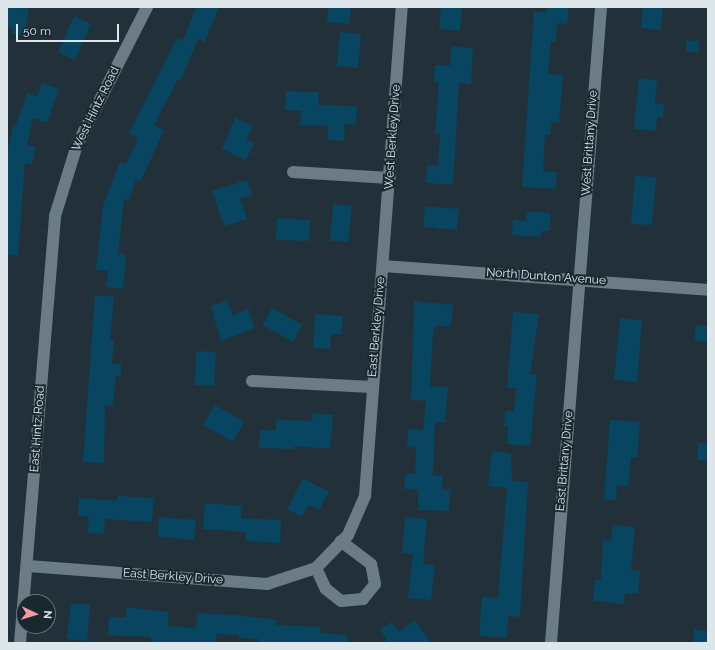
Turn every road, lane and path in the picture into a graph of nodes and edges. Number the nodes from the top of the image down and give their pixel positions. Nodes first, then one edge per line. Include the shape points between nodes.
1 (146, 7) edge
2 (402, 7) edge
3 (601, 7) edge
4 (293, 172) dead end
5 (390, 178) junction
6 (55, 216) joint
7 (383, 266) junction
8 (580, 278) junction
9 (708, 290) edge
10 (252, 381) dead end
11 (372, 387) junction
12 (341, 541) junction
13 (28, 566) junction
14 (316, 568) junction
15 (20, 643) edge
16 (551, 643) edge

1 - 6 street, West Hintz Road via 77,145
2 - 5 street, West Berkley Drive
3 - 8 street, West Brittany Drive
4 - 5 street
5 - 7 street, West Berkley Drive
6 - 13 street, East Hintz Road
7 - 8 street, North Dunton Avenue
7 - 11 street, East Berkley Drive
8 - 9 street, North Dunton Avenue
8 - 16 street, East Brittany Drive
10 - 11 street, East Berkley Drive
11 - 12 street, East Berkley Drive via 365,496
12 - 14 street, East Berkley Drive
12 - 14 street via 371,564 375,584 363,599 341,601 326,589
13 - 14 street, East Berkley Drive via 267,584
13 - 15 street, East Hintz Road

